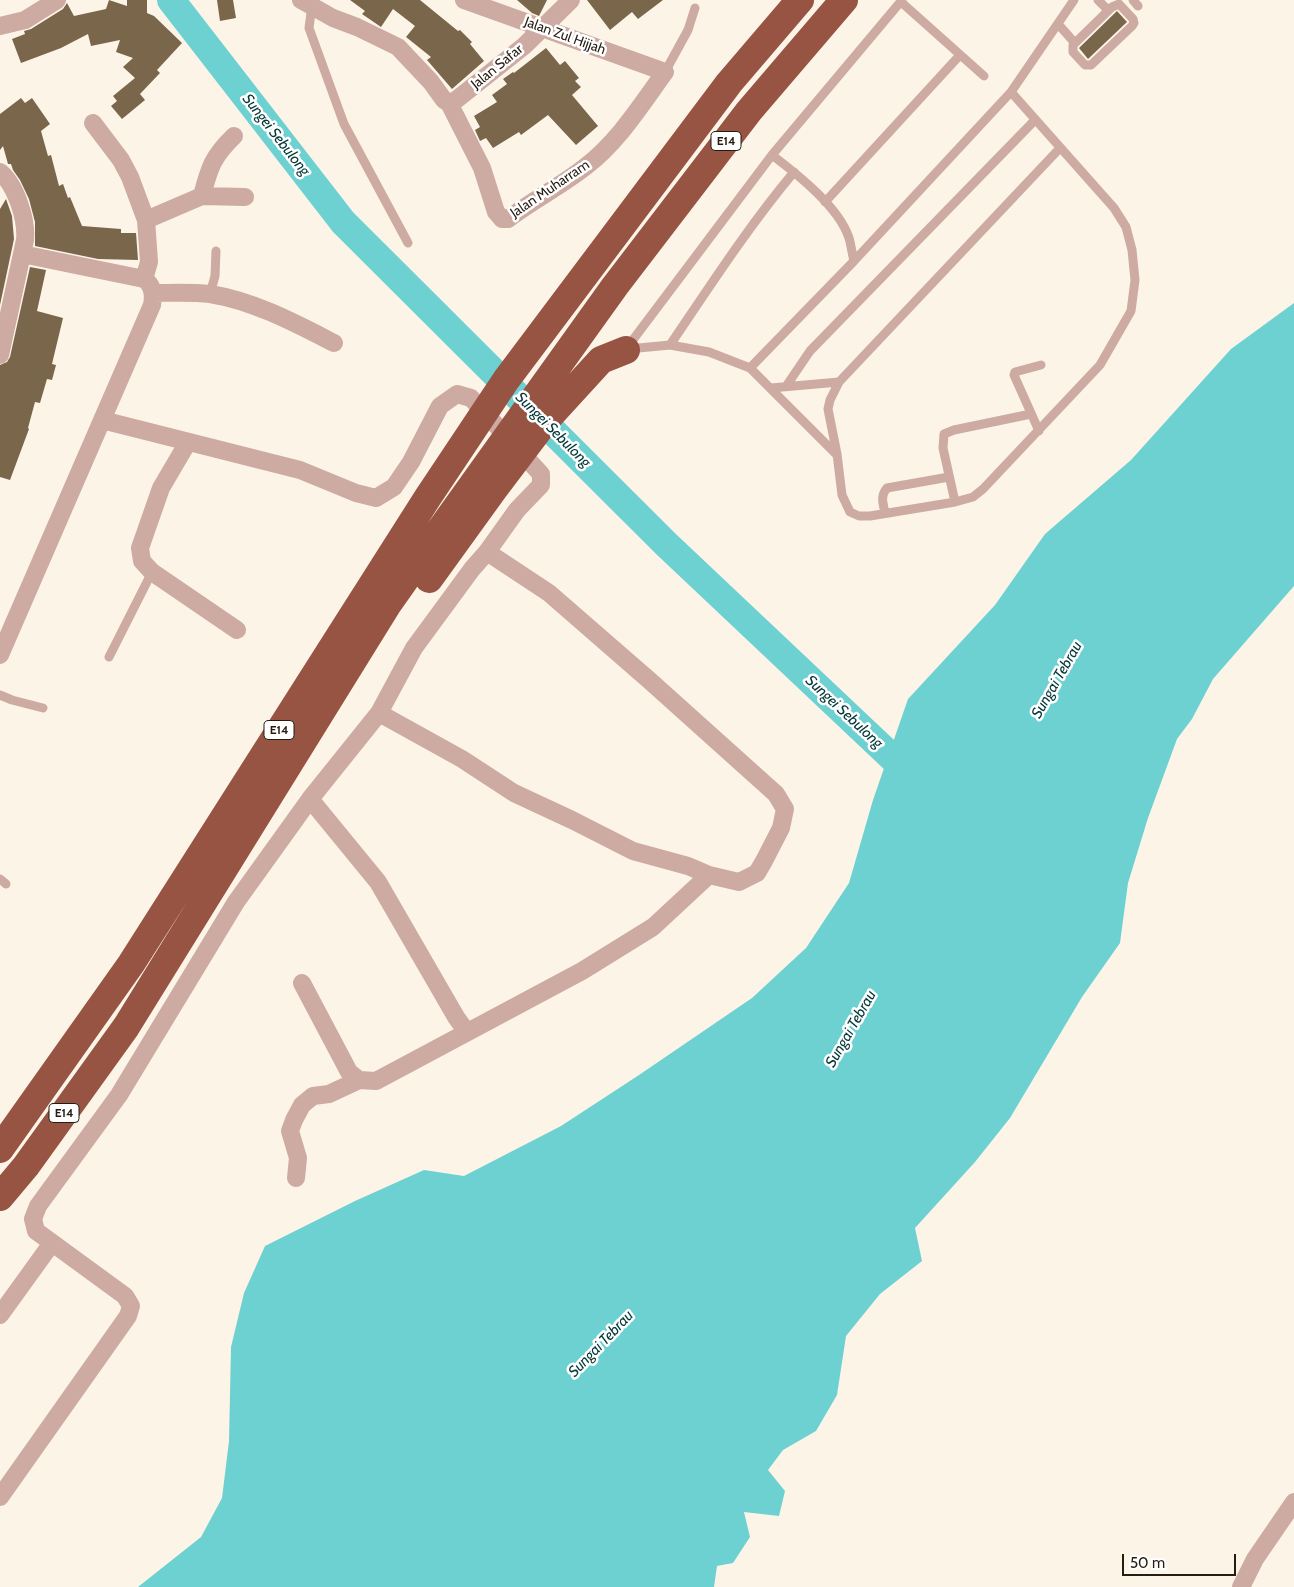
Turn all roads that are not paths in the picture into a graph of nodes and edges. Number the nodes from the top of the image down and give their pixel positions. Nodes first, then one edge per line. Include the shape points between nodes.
1 (57, 0) edge
2 (464, 0) edge
3 (571, 0) edge
4 (800, 0) edge
5 (844, 0) edge
6 (1074, 0) edge
7 (1098, 0) edge
8 (902, 1) edge
9 (309, 2) edge
10 (695, 8) dead end
11 (1108, 10) junction
12 (1058, 24) junction
13 (0, 26) edge
14 (543, 28) junction
15 (1074, 42) junction
16 (960, 55) junction
17 (665, 72) junction
18 (984, 76) dead end
19 (1011, 92) junction
20 (449, 103) junction
21 (1035, 120) junction
22 (93, 123) dead end
23 (234, 136) dead end
24 (1060, 148) junction
25 (772, 155) junction
26 (0, 172) edge
27 (794, 172) junction
28 (202, 196) junction
29 (245, 197) dead end
30 (825, 202) junction
31 (146, 220) junction
32 (408, 243) dead end
33 (216, 251) dead end
34 (22, 254) junction
35 (854, 261) junction
36 (148, 286) junction
37 (210, 294) junction
38 (334, 343) dead end
39 (670, 345) junction
40 (626, 350) junction
41 (0, 355) edge
42 (1041, 365) dead end
43 (750, 368) junction
44 (839, 382) junction
45 (787, 385) junction
46 (771, 388) junction
47 (1031, 414) junction
48 (102, 420) junction
49 (1039, 431) junction
50 (188, 442) junction
51 (837, 454) junction
52 (949, 477) junction
53 (955, 502) junction
54 (885, 513) junction
55 (487, 552) junction
56 (152, 572) junction
57 (237, 630) dead end
58 (0, 655) edge
59 (109, 657) dead end
60 (337, 689) junction
61 (0, 695) edge
62 (43, 708) dead end
63 (379, 713) junction
64 (310, 800) junction
65 (709, 875) junction
66 (302, 983) dead end
67 (466, 1031) junction
68 (358, 1080) junction
69 (0, 1149) edge
70 (296, 1178) dead end
71 (0, 1197) edge
72 (52, 1243) junction
73 (0, 1315) edge
74 (0, 1497) edge
75 (1294, 1502) edge
76 (1240, 1587) edge

1 - 13 street via 24,20
2 - 14 street, Jalan Zul Hijjah
3 - 14 street, Jalan Safar
4 - 69 highway, E14 via 729,83 506,380 131,964
5 - 60 highway, E14 via 749,111 615,286 388,604
6 - 12 lane
7 - 11 lane
8 - 16 lane
8 - 25 lane
9 - 20 street, Jalan Muharram via 333,18 398,47
9 - 32 lane via 309,28 344,124
10 - 17 lane, Jalan Muharram via 688,30
11 - 15 lane
11 - 15 lane via 1119,4 1134,23 1089,65 1085,65 1073,52
12 - 15 lane
12 - 19 lane
14 - 17 street, Jalan Zul Hijjah
14 - 20 street, Jalan Safar via 500,66
16 - 18 lane
16 - 30 lane
17 - 20 street, Jalan Muharram via 616,137 586,166 508,219 502,219 496,212 482,168
19 - 21 lane
19 - 35 lane
21 - 24 lane
21 - 45 lane via 810,351
22 - 31 street via 121,160
23 - 28 street via 220,149 210,166
24 - 44 lane
24 - 49 lane via 1114,208 1126,227 1135,280 1131,311 1100,365
25 - 27 lane
25 - 40 lane
26 - 34 street via 12,187 23,214 26,229
27 - 30 lane
27 - 39 lane via 734,250
28 - 29 street
28 - 31 street
30 - 35 lane via 848,237
31 - 36 street
33 - 37 lane
34 - 36 street
34 - 41 street
35 - 43 lane
36 - 37 street
36 - 48 street via 152,305
37 - 38 street via 237,300 288,319
39 - 40 lane
39 - 43 lane via 709,352
40 - 60 highway via 601,360 547,419 401,620
42 - 47 lane via 1015,372 1014,376
43 - 46 lane
44 - 45 lane
44 - 51 lane via 828,409
45 - 46 lane
46 - 51 lane
47 - 49 lane
47 - 52 lane via 944,434 943,448
48 - 50 street
48 - 58 street
49 - 53 lane via 983,489 973,497
50 - 55 street via 300,470 376,498 394,487 440,406 457,394 471,398 541,474 541,485 517,510
50 - 56 street via 161,488 140,548 142,561
51 - 54 lane via 842,495 850,512 859,516
52 - 53 lane
52 - 54 lane via 888,488 882,498
53 - 54 lane
55 - 63 street via 414,648
55 - 65 street via 550,594 776,794 786,809 781,828 756,873 739,882
56 - 57 street
56 - 59 lane
60 - 71 highway, E14 via 126,1027
61 - 62 lane
63 - 64 street
63 - 65 street via 462,759 514,793 632,851
64 - 67 street via 378,882
64 - 72 street via 236,902 119,1095 38,1206 33,1220 36,1231
65 - 67 street via 653,926 582,971
66 - 68 street via 350,1072
67 - 68 street via 376,1081
68 - 70 street via 330,1094 313,1096 302,1105 290,1131 298,1158
72 - 73 street
72 - 74 street via 125,1296 131,1306 128,1316
75 - 76 street

